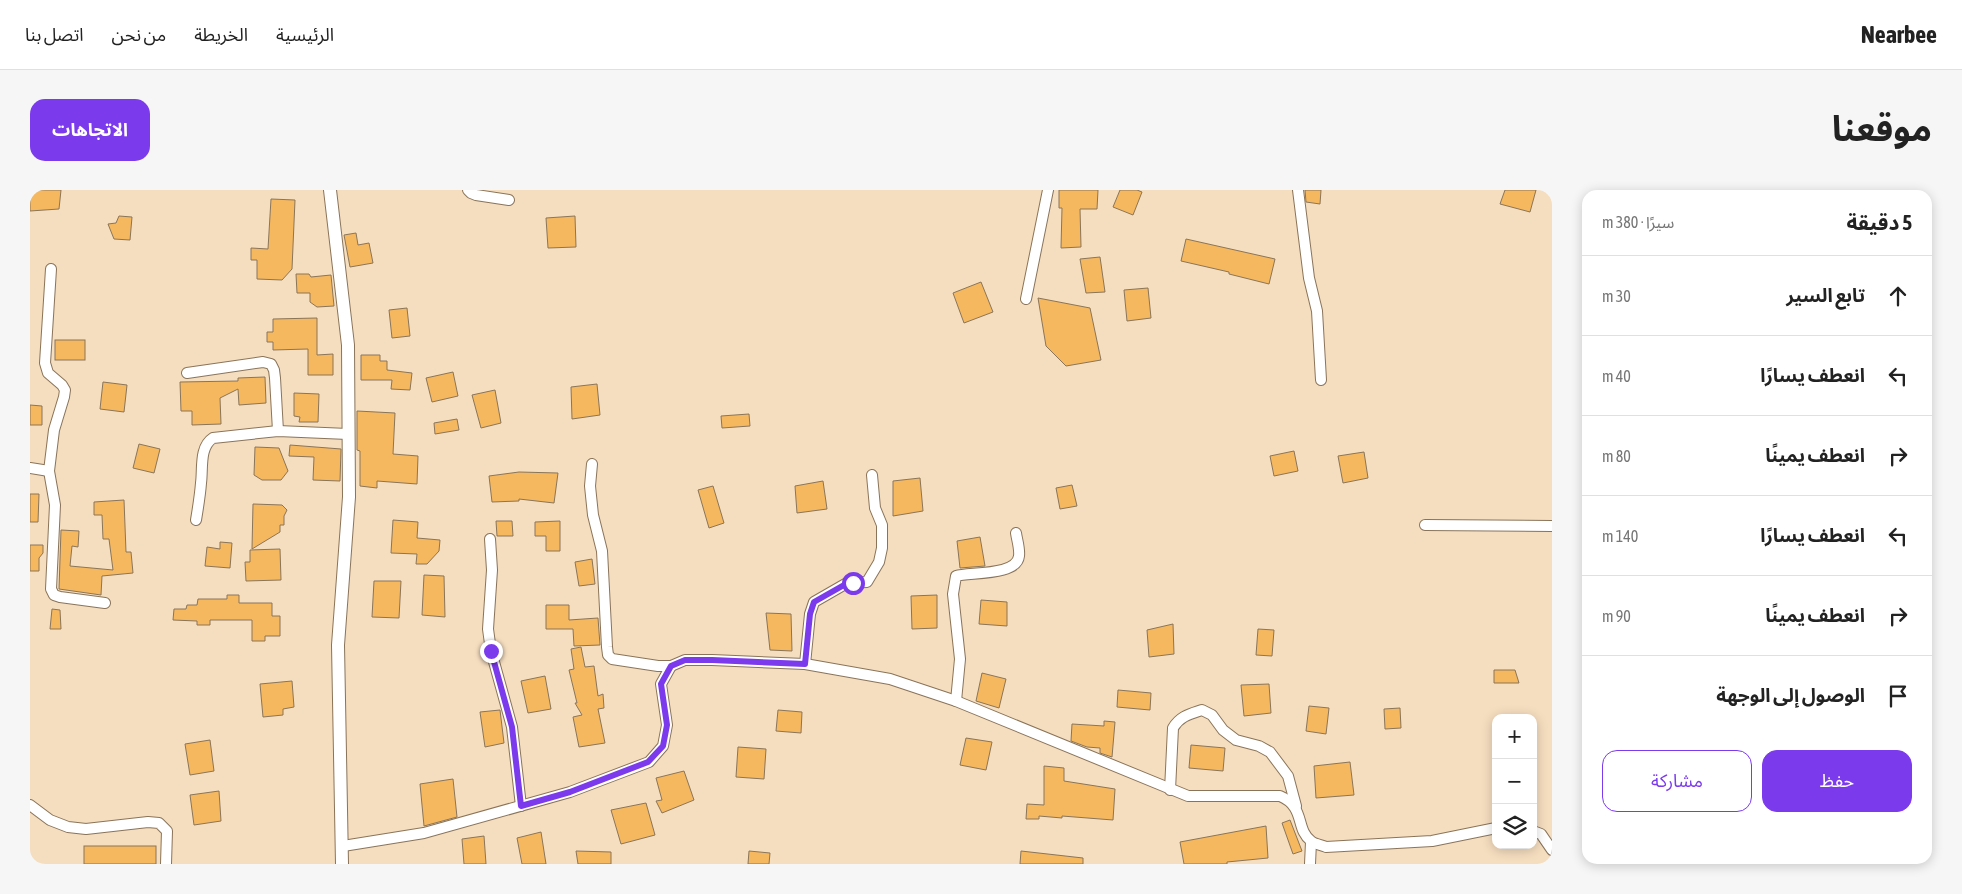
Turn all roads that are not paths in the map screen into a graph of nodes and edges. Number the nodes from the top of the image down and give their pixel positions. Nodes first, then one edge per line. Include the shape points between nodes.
1 (330, 190) edge
2 (468, 190) edge
3 (1048, 190) edge
4 (1298, 190) edge
5 (509, 200) dead end
6 (51, 269) dead end
7 (1026, 299) dead end
8 (187, 373) dead end
9 (1320, 380) dead end
10 (278, 431) junction
11 (348, 434) junction
12 (592, 464) dead end
13 (30, 468) edge
14 (49, 471) junction
15 (872, 475) dead end
16 (196, 520) dead end
17 (1425, 524) dead end
18 (1552, 526) edge
19 (1016, 533) dead end
20 (490, 539) dead end
21 (105, 603) dead end
22 (805, 664) junction
23 (671, 666) junction
24 (956, 701) junction
25 (1170, 790) junction
26 (30, 805) edge
27 (521, 806) junction
28 (1298, 812) junction
29 (1492, 829) edge
30 (1537, 832) edge
31 (1311, 842) junction
32 (343, 846) junction
33 (1552, 850) edge
34 (166, 864) edge
35 (342, 864) edge
36 (1310, 864) edge

1 - 11 street via 348,345
2 - 5 street via 476,195
3 - 7 street
4 - 9 street via 1309,278 1317,311
6 - 14 street via 45,363 48,374 65,390 54,430
8 - 10 street via 263,362 271,364 276,378
10 - 11 street
10 - 16 street via 209,441 202,459
11 - 32 street via 349,497 338,645
12 - 23 street via 590,486 602,551 608,655 619,661
13 - 14 street
14 - 21 street via 55,505 51,589 60,597
15 - 22 street via 875,508 882,525 879,562 867,582 848,583 814,602
17 - 18 street
19 - 24 street via 1019,556 1014,565 1002,570 956,576 953,594 960,659
20 - 27 street via 492,570 488,629 512,727
22 - 23 street via 685,660
22 - 24 street via 890,679
23 - 27 street via 661,684 667,725 663,746 648,762 570,792
24 - 25 street
25 - 28 street via 1188,796 1280,796 1290,800
25 - 28 street via 1173,728 1177,720 1202,710 1212,715 1236,740 1270,752 1288,776
26 - 34 street via 50,820 68,827 86,829 148,822 159,824 167,831
27 - 32 street via 424,833
28 - 31 street
29 - 31 street via 1432,841 1326,847
30 - 33 street
31 - 36 street
32 - 35 street

